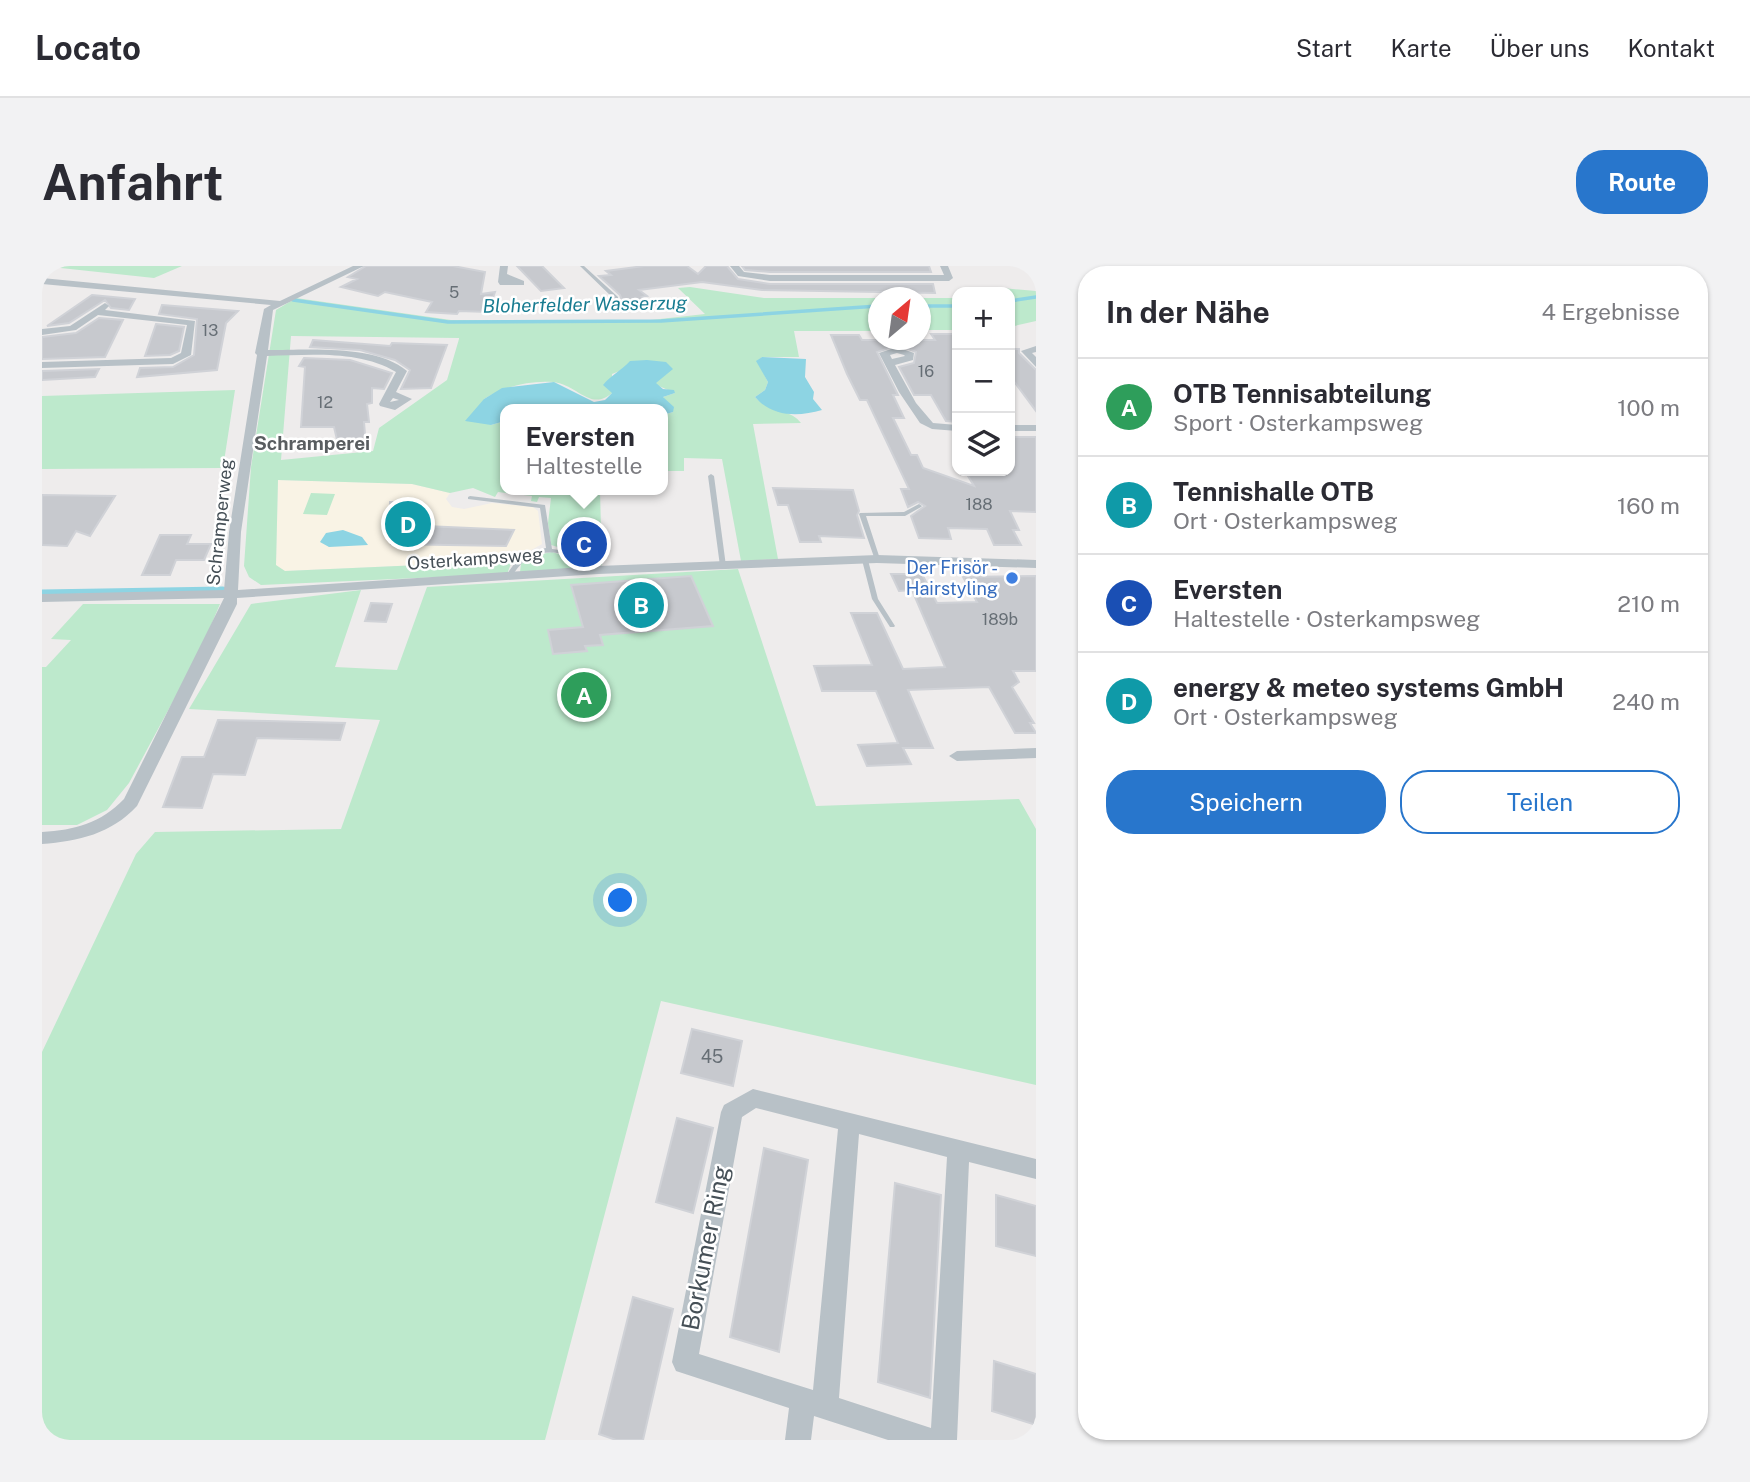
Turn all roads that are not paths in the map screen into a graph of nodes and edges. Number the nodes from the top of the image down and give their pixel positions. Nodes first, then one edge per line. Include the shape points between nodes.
1 (360, 266) edge
2 (582, 266) edge
3 (734, 266) edge
4 (944, 266) edge
5 (42, 281) edge
6 (126, 289) junction
7 (616, 298) dead end
8 (279, 303) junction
9 (97, 312) junction
10 (42, 332) edge
11 (260, 353) junction
12 (889, 363) dead end
13 (42, 365) edge
14 (391, 394) dead end
15 (952, 428) edge
16 (1015, 428) edge
17 (1036, 428) edge
18 (711, 476) dead end
19 (470, 498) dead end
20 (919, 506) dead end
21 (548, 548) junction
22 (871, 559) junction
23 (1036, 564) edge
24 (723, 566) junction
25 (598, 570) junction
26 (509, 576) junction
27 (232, 594) junction
28 (42, 598) edge
29 (892, 626) dead end
30 (1036, 753) edge
31 (957, 756) dead end
32 (42, 838) edge
33 (849, 1122) junction
34 (958, 1149) junction
35 (1036, 1169) edge
36 (814, 1403) junction
37 (798, 1440) edge
38 (929, 1440) edge
39 (944, 1440) edge

1 - 8 street
2 - 7 lane
3 - 4 street via 741,274 771,278 950,278
5 - 6 street
6 - 8 street
6 - 9 street
8 - 11 street, Schramperweg via 269,309
9 - 10 street via 73,328
9 - 13 street via 192,323 186,355 173,361
11 - 14 street via 393,363 402,371
11 - 27 street, Schramperweg via 230,575
12 - 15 street via 922,420
16 - 17 street
18 - 24 lane
19 - 21 lane via 543,506
20 - 22 lane via 905,514 862,514
21 - 25 lane via 592,559
21 - 26 lane via 515,563
22 - 23 street, Osterkampsweg
22 - 24 street, Osterkampsweg
22 - 29 lane via 875,599
24 - 25 street, Osterkampsweg
25 - 26 street, Osterkampsweg
26 - 27 street, Osterkampsweg
27 - 28 street, Osterkampsweg
27 - 32 street, Schramperweg via 131,802 105,826
30 - 31 street
33 - 34 street, Borkumer Ring
33 - 36 street
33 - 36 street, Borkumer Ring via 753,1098 732,1112 685,1362
34 - 35 street, Borkumer Ring
34 - 39 street
36 - 37 street
36 - 38 street, Borkumer Ring

